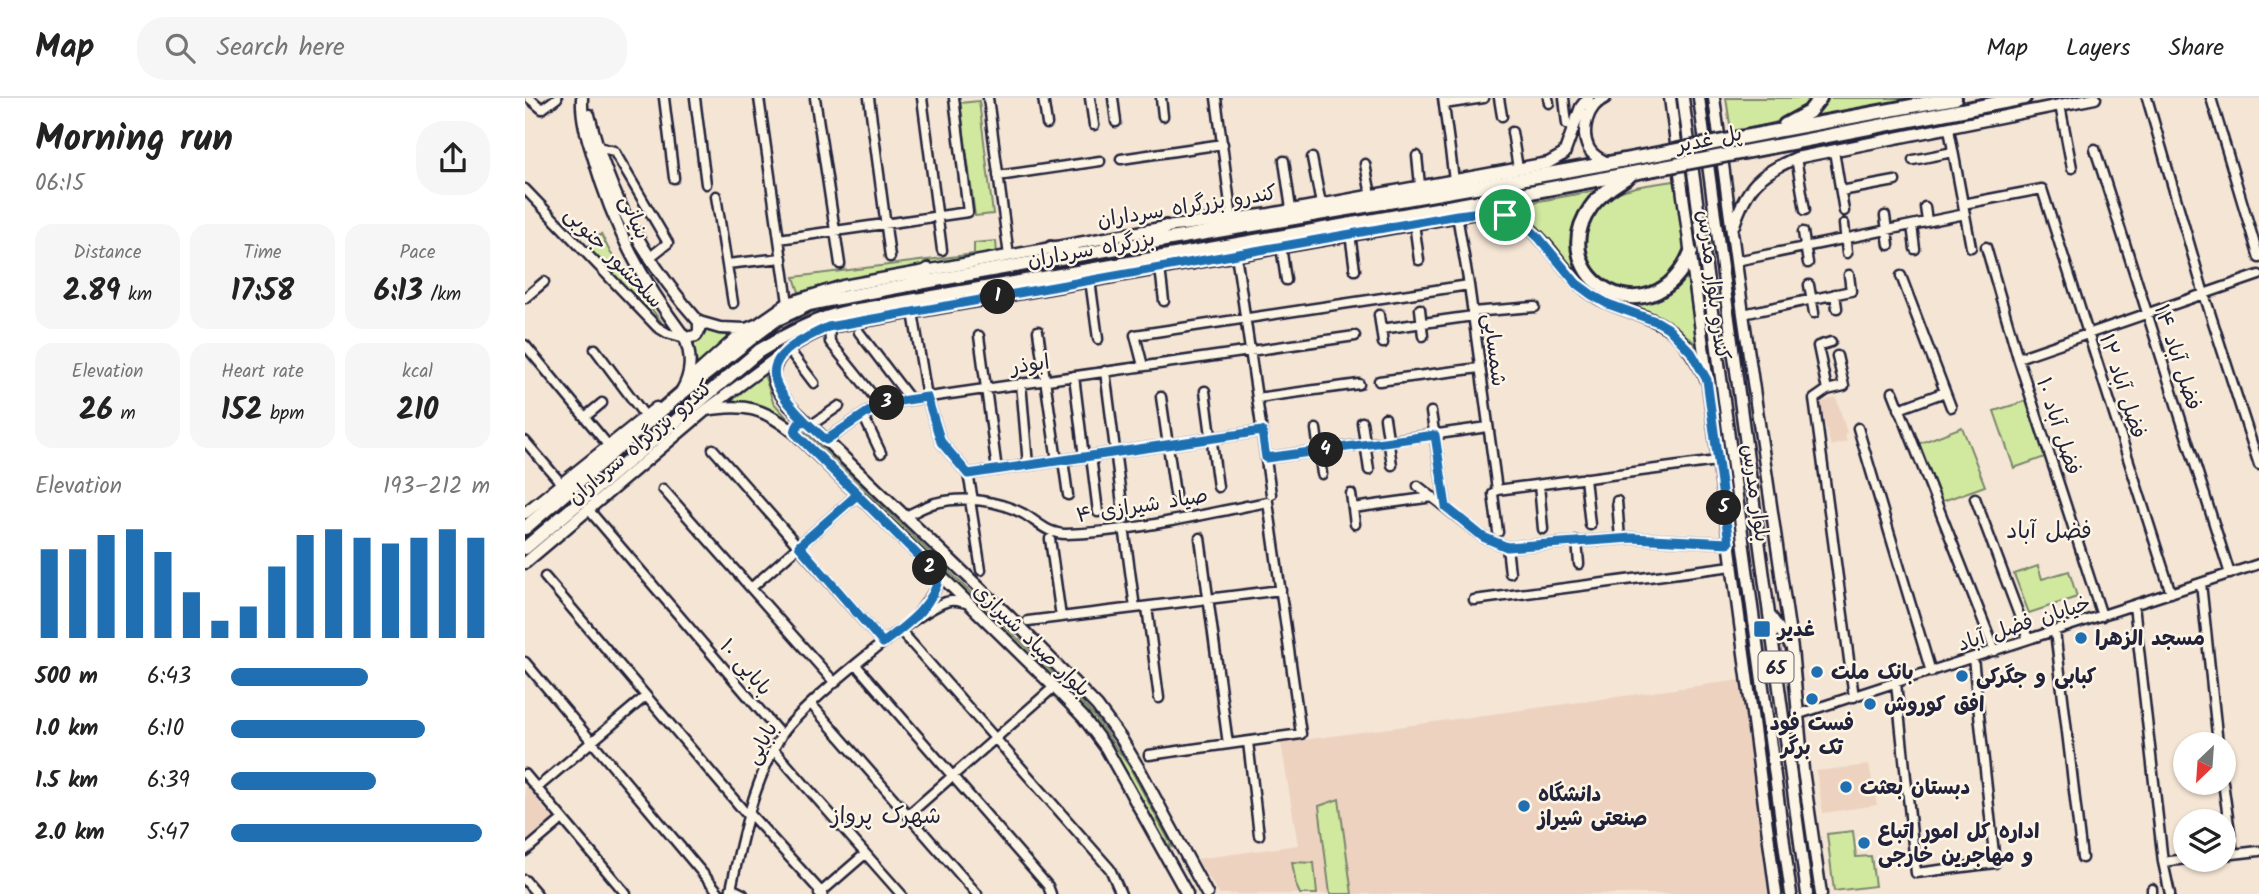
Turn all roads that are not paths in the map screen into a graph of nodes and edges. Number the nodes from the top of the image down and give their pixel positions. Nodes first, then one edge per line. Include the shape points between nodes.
1 (529, 98) edge
2 (557, 98) edge
3 (582, 98) edge
4 (664, 98) edge
5 (695, 98) edge
6 (759, 98) edge
7 (815, 98) edge
8 (869, 98) edge
9 (922, 98) edge
10 (954, 98) edge
11 (988, 98) edge
12 (1043, 98) edge
13 (1090, 98) edge
14 (1113, 98) edge
15 (1161, 98) edge
16 (1216, 98) edge
17 (1483, 98) edge
18 (1499, 98) edge
19 (1564, 98) edge
20 (1587, 98) edge
21 (1605, 98) edge
22 (1659, 98) edge
23 (1670, 98) edge
24 (1683, 98) edge
25 (1699, 98) edge
26 (1714, 98) edge
27 (1820, 98) edge
28 (1955, 98) edge
29 (2024, 98) edge
30 (2095, 98) edge
31 (2147, 98) edge
32 (2211, 98) edge
33 (1444, 101) edge
34 (2060, 105) junction
35 (1672, 110) junction
36 (1163, 116) dead end
37 (1502, 116) dead end
38 (1116, 122) dead end
39 (1047, 124) dead end
40 (1567, 124) dead end
41 (1094, 125) dead end
42 (1949, 129) junction
43 (1512, 132) dead end
44 (1766, 133) junction
45 (1223, 144) junction
46 (598, 148) junction
47 (2095, 149) dead end
48 (1834, 151) junction
49 (1954, 152) junction
50 (1652, 155) joint
51 (1417, 156) dead end
52 (1312, 158) dead end
53 (1121, 159) dead end
54 (1796, 159) junction
55 (1913, 160) dead end
56 (1100, 161) dead end
57 (1284, 162) dead end
58 (1608, 163) junction
59 (1365, 164) dead end
60 (1518, 168) junction
61 (2072, 168) dead end
62 (1654, 169) joint
63 (1632, 173) junction
64 (998, 176) junction
65 (674, 178) dead end
66 (1454, 180) junction
67 (1895, 181) dead end
68 (706, 184) dead end
69 (1881, 184) junction
70 (1420, 185) junction
71 (525, 189) edge
72 (1841, 191) junction
73 (716, 195) dead end
74 (1371, 195) junction
75 (1883, 195) dead end
76 (1321, 204) junction
77 (1963, 204) junction
78 (1925, 207) dead end
79 (1805, 210) dead end
80 (1844, 211) dead end
81 (1271, 214) joint
82 (1965, 214) junction
83 (1290, 215) junction
84 (1457, 215) junction
85 (939, 216) junction
86 (1885, 216) dead end
87 (1233, 219) junction
88 (1927, 221) junction
89 (1414, 223) junction
90 (886, 224) junction
91 (1845, 224) dead end
92 (1912, 225) junction
93 (1166, 227) junction
94 (1733, 229) junction
95 (1887, 230) junction
96 (835, 231) junction
97 (1803, 232) dead end
98 (1307, 234) junction
99 (1350, 234) junction
100 (1846, 238) junction
101 (779, 239) junction
102 (1139, 244) junction
103 (1889, 245) dead end
104 (1276, 247) junction
105 (1805, 247) junction
106 (1971, 247) dead end
107 (1986, 247) dead end
108 (1051, 248) junction
109 (1915, 249) dead end
110 (942, 250) dead end
111 (1691, 252) junction
112 (1847, 253) dead end
113 (1082, 254) junction
114 (1236, 254) junction
115 (1009, 256) junction
116 (890, 257) dead end
117 (649, 258) junction
118 (782, 258) junction
119 (2259, 258) edge
120 (1142, 260) junction
121 (1419, 260) dead end
122 (1736, 261) junction
123 (1192, 262) junction
124 (1808, 263) dead end
125 (727, 264) junction
126 (839, 264) dead end
127 (1022, 265) junction
128 (636, 266) junction
129 (1160, 268) junction
130 (928, 270) junction
131 (1355, 270) dead end
132 (1849, 275) dead end
133 (2259, 275) edge
134 (1901, 276) dead end
135 (1025, 280) junction
136 (1090, 280) junction
137 (1286, 280) dead end
138 (544, 282) dead end
139 (1469, 285) junction
140 (1809, 285) dead end
141 (909, 286) junction
142 (833, 289) junction
143 (867, 293) junction
144 (1835, 294) junction
145 (2204, 294) junction
146 (525, 298) edge
147 (1812, 299) junction
148 (1164, 301) dead end
149 (733, 303) dead end
150 (788, 303) junction
151 (1535, 307) dead end
152 (1837, 308) dead end
153 (1420, 309) dead end
154 (852, 311) junction
155 (913, 312) junction
156 (1814, 313) dead end
157 (1473, 314) junction
158 (1743, 314) junction
159 (2146, 314) junction
160 (1379, 316) dead end
161 (1245, 318) junction
162 (699, 322) junction
163 (1422, 323) junction
164 (828, 327) junction
165 (746, 329) junction
166 (1381, 329) junction
167 (1038, 331) dead end
168 (859, 332) dead end
169 (2088, 334) junction
170 (979, 336) dead end
171 (1355, 336) dead end
172 (1423, 336) dead end
173 (685, 338) junction
174 (1746, 338) junction
175 (1098, 339) dead end
176 (1831, 342) dead end
177 (1383, 343) dead end
178 (525, 345) edge
179 (595, 349) dead end
180 (1250, 351) junction
181 (785, 352) junction
182 (1837, 356) dead end
183 (2018, 358) junction
184 (1143, 366) junction
185 (1479, 368) junction
186 (1105, 372) junction
187 (1075, 376) junction
188 (1045, 380) junction
189 (1707, 380) junction
190 (1379, 381) dead end
191 (687, 382) junction
192 (814, 383) dead end
193 (1021, 383) junction
194 (1359, 384) dead end
195 (986, 388) junction
196 (1827, 390) junction
197 (1205, 391) dead end
198 (1893, 392) dead end
199 (1945, 392) junction
200 (677, 397) junction
201 (927, 397) junction
202 (1161, 397) dead end
203 (1257, 398) junction
204 (911, 399) junction
205 (602, 403) dead end
206 (660, 404) junction
207 (880, 404) junction
208 (839, 406) dead end
209 (1951, 407) dead end
210 (1741, 408) junction
211 (706, 410) junction
212 (1899, 410) junction
213 (1431, 412) dead end
214 (863, 415) junction
215 (645, 416) junction
216 (585, 417) junction
217 (1385, 418) dead end
218 (1362, 422) dead end
219 (808, 423) junction
220 (1488, 428) junction
221 (1858, 428) dead end
222 (1316, 429) dead end
223 (1262, 431) junction
224 (795, 433) junction
225 (1435, 435) junction
226 (1211, 438) junction
227 (1745, 439) junction
228 (826, 440) junction
229 (525, 441) edge
230 (1388, 441) junction
231 (1730, 441) junction
232 (1366, 444) junction
233 (608, 445) junction
234 (1168, 445) junction
235 (713, 449) dead end
236 (1319, 451) junction
237 (881, 453) dead end
238 (1114, 453) junction
239 (1087, 456) junction
240 (1266, 458) junction
241 (647, 460) junction
242 (1060, 460) junction
243 (1717, 461) junction
244 (625, 464) junction
245 (1028, 465) junction
246 (2259, 465) edge
247 (1392, 466) dead end
248 (997, 470) junction
249 (1369, 470) dead end
250 (968, 474) junction
251 (1322, 474) dead end
252 (1585, 478) junction
253 (561, 483) junction
254 (1539, 485) junction
255 (1418, 486) dead end
256 (1218, 487) dead end
257 (663, 489) dead end
258 (1497, 490) junction
259 (858, 494) junction
260 (1175, 494) dead end
261 (1351, 494) dead end
262 (1068, 495) dead end
263 (1270, 498) junction
264 (1433, 498) junction
265 (1975, 498) dead end
266 (972, 500) junction
267 (1617, 501) dead end
268 (1446, 507) junction
269 (1353, 508) junction
270 (588, 509) junction
271 (1098, 512) dead end
272 (525, 513) edge
273 (905, 516) junction
274 (1124, 520) dead end
275 (1355, 524) dead end
276 (1590, 525) dead end
277 (525, 528) edge
278 (1543, 529) dead end
279 (1498, 532) dead end
280 (1125, 534) dead end
281 (1201, 538) dead end
282 (1050, 539) dead end
283 (1620, 539) junction
284 (1577, 541) junction
285 (1729, 543) junction
286 (799, 546) junction
287 (1507, 547) junction
288 (525, 548) edge
289 (525, 564) edge
290 (1579, 564) dead end
291 (2259, 564) edge
292 (1732, 566) junction
293 (981, 570) dead end
294 (1510, 573) dead end
295 (2230, 574) junction
296 (939, 576) junction
297 (545, 577) dead end
298 (2201, 583) junction
299 (751, 588) junction
300 (1281, 590) junction
301 (2171, 593) junction
302 (1209, 599) junction
303 (1751, 599) junction
304 (1474, 600) dead end
305 (1737, 602) junction
306 (967, 603) junction
307 (2134, 605) junction
308 (1147, 607) junction
309 (1135, 608) junction
310 (1769, 613) junction
311 (2102, 616) junction
312 (1061, 617) junction
313 (914, 619) junction
314 (1028, 621) dead end
315 (900, 630) junction
316 (2055, 631) junction
317 (2028, 639) junction
318 (883, 643) junction
319 (1792, 649) junction
320 (1996, 650) junction
321 (1973, 658) junction
322 (525, 662) edge
323 (856, 666) junction
324 (1931, 672) junction
325 (835, 683) junction
326 (1896, 683) junction
327 (1054, 687) junction
328 (646, 696) junction
329 (1854, 697) junction
330 (1159, 698) dead end
331 (811, 704) junction
332 (1800, 714) junction
333 (2217, 732) edge
334 (781, 735) junction
335 (996, 738) junction
336 (592, 741) junction
337 (1248, 742) junction
338 (1228, 744) junction
339 (774, 750) junction
340 (1149, 755) dead end
341 (1774, 766) junction
342 (1759, 767) junction
343 (1803, 770) junction
344 (525, 774) edge
345 (953, 776) junction
346 (537, 788) junction
347 (1794, 791) junction
348 (750, 815) junction
349 (908, 815) junction
350 (558, 823) dead end
351 (1259, 835) dead end
352 (1181, 847) junction
353 (525, 851) edge
354 (2259, 851) edge
355 (866, 854) junction
356 (2236, 854) edge
357 (1166, 855) junction
358 (2082, 858) dead end
359 (2173, 861) edge
360 (2163, 862) junction
361 (525, 880) edge
362 (731, 891) edge
363 (821, 893) edge
364 (537, 894) edge
365 (626, 894) edge
366 (720, 894) edge
367 (743, 894) edge
368 (901, 894) edge
369 (977, 894) edge
370 (1051, 894) edge
371 (1121, 894) edge
372 (1187, 894) edge
373 (1207, 894) edge
374 (1776, 894) edge
375 (1791, 894) edge
376 (1807, 894) edge
377 (1821, 894) edge
378 (2170, 894) edge

1 - 2 street via 542,109
3 - 46 main road, بنیانی
3 - 128 main road, بنیانی via 586,134 602,188
4 - 65 street
5 - 68 street
6 - 101 street
7 - 96 street
8 - 90 street
9 - 85 street
10 - 85 street via 968,212
11 - 64 street
12 - 39 street
13 - 41 street
14 - 38 street
15 - 36 street
16 - 45 street
17 - 33 street
18 - 37 street
19 - 40 street
20 - 60 main road, کندرو بزرگراه سرداران via 1564,154 1548,163
21 - 58 main road via 1593,107 1585,125 1589,149
22 - 35 main road
23 - 35 main road, کندرو بلوار مدرس
24 - 231 main road, بلوار مدرس / 65
25 - 210 main road, بلوار مدرس / 65
26 - 94 main road
27 - 44 highway via 1809,112
28 - 44 highway
29 - 62 highway, پل غدیر, bridge
30 - 34 main road
31 - 145 street
32 - 119 street
33 - 66 street
34 - 42 main road
34 - 61 street
35 - 111 main road, کندرو بلوار مدرس
42 - 48 main road
42 - 49 street
43 - 60 street
44 - 50 highway, پل غدیر, bridge
45 - 53 street
45 - 87 street
46 - 117 main road, بنیانی via 616,198
46 - 117 street via 614,151 668,243
47 - 159 street, فضل آباد ۱۴
48 - 54 main road
48 - 72 street
49 - 55 street
49 - 77 street
50 - 58 highway, بزرگراه سرداران
51 - 70 street
52 - 76 street
54 - 79 street
54 - 94 main road via 1752,185
56 - 64 street
57 - 83 street
58 - 83 highway, بزرگراه سرداران
59 - 74 street
60 - 66 main road, کندرو بزرگراه سرداران
62 - 63 highway, بزرگراه سرداران
63 - 98 highway, بزرگراه سرداران
63 - 111 highway via 1593,204 1583,221 1579,247 1590,276 1616,295 1650,295 1680,274
64 - 115 street
66 - 70 main road, کندرو بزرگراه سرداران
67 - 69 street
69 - 72 street
69 - 75 street
70 - 74 main road, کندرو بزرگراه سرداران
71 - 173 street, سلحشور جنوبی via 657,327
72 - 80 street
73 - 125 street
74 - 76 main road, کندرو بزرگراه سرداران
76 - 83 main road, کندرو بزرگراه سرداران
77 - 82 street
77 - 169 street, فضل آباد ۱۲ via 2042,189
78 - 88 street
81 - 83 highway
81 - 87 main road, کندرو بزرگراه سرداران
82 - 88 street
82 - 106 street
83 - 102 highway, بزرگراه سرداران
84 - 89 main road
84 - 139 street, شمسایی
84 - 189 main road via 1505,215 1524,224 1592,295 1668,328 1691,352
85 - 90 street
85 - 110 street
86 - 95 street
87 - 93 main road, کندرو بزرگراه سرداران
88 - 92 street
89 - 99 main road
89 - 121 street
90 - 96 street
90 - 116 street
91 - 100 street
92 - 95 street
92 - 109 street
93 - 102 highway
93 - 108 main road, کندرو بزرگراه سرداران
94 - 122 main road
95 - 100 street
95 - 103 street
96 - 101 street
96 - 126 street
97 - 105 street
98 - 104 highway
98 - 120 highway, بزرگراه سرداران
99 - 104 main road
99 - 131 street
100 - 105 street
100 - 112 street
101 - 118 street
102 - 113 highway, بزرگراه سرداران
104 - 114 main road
104 - 137 street
105 - 122 street
105 - 124 street
107 - 183 street, فضل آباد ۱۰
108 - 113 highway
108 - 115 main road, کندرو بزرگراه سرداران
111 - 189 main road, کندرو بلوار مدرس
113 - 127 highway, بزرگراه سرداران
114 - 123 main road
114 - 161 street
115 - 130 main road, کندرو بزرگراه سرداران
117 - 128 main road via 637,261
117 - 162 main road, بنیانی
118 - 125 street
118 - 150 street
120 - 123 highway
120 - 135 highway, بزرگراه سرداران
122 - 158 main road
123 - 129 main road
125 - 149 street
127 - 135 highway
127 - 141 highway, بزرگراه سرداران
128 - 173 main road, بنیانی
129 - 136 main road
129 - 148 street
130 - 141 highway
130 - 142 main road, کندرو بزرگراه سرداران
132 - 144 street via 1851,291
133 - 145 street
134 - 199 street
135 - 154 highway, بزرگراه سرداران
136 - 155 main road
136 - 175 street
138 - 146 street
139 - 157 street, شمسایی
139 - 161 street
140 - 147 street
141 - 143 highway, بزرگراه سرداران
142 - 143 highway
142 - 150 main road, کندرو بزرگراه سرداران
143 - 200 highway, بزرگراه سرداران via 810,304 777,319
144 - 147 street
144 - 152 street
145 - 159 street
145 - 246 street
147 - 156 street
147 - 158 street
150 - 165 main road, کندرو بزرگراه سرداران
151 - 157 street
153 - 163 street
154 - 164 highway
154 - 244 highway, بزرگراه سرداران via 815,321 759,351
155 - 164 main road
155 - 201 street
157 - 163 street
157 - 185 street, شمسایی
158 - 174 main road
159 - 169 street
159 - 295 street, فضل آباد ۱۴
160 - 166 street
161 - 180 street
161 - 184 street via 1135,335
162 - 165 main road
162 - 173 main road via 697,336
163 - 166 street
163 - 172 street
164 - 181 main road, کندرو بزرگراه سرداران
164 - 207 street via 830,342
165 - 191 main road, کندرو بزرگراه سرداران
166 - 177 street
167 - 188 street
168 - 204 street
169 - 183 street
169 - 301 street, فضل آباد ۱۲
170 - 195 street
171 - 180 street, ابوذر
173 - 191 main road via 691,363
174 - 210 main road
174 - 319 main road, کندرو بلوار مدرس
176 - 196 street via 1818,346
178 - 216 street
179 - 215 street
180 - 184 street, ابوذر
180 - 203 street
181 - 192 street
181 - 211 main road, کندرو بزرگراه سرداران
181 - 219 main road, بلوار صیاد شیرازی via 775,364 776,387
182 - 196 street via 1844,386
183 - 311 street, فضل آباد ۱۰
184 - 186 street, ابوذر
185 - 190 street
185 - 220 street, شمسایی
186 - 187 street, ابوذر
186 - 238 street
187 - 188 street, ابوذر
187 - 239 street
188 - 193 street, ابوذر
188 - 242 street
189 - 243 main road, کندرو بلوار مدرس
191 - 200 main road
191 - 206 main road, کندرو بزرگراه سرداران
193 - 195 street, ابوذر
193 - 245 street
194 - 203 street
195 - 201 street, ابوذر
195 - 248 street
196 - 329 street via 1814,399
197 - 226 street
198 - 212 street
199 - 209 street
199 - 212 street
200 - 206 highway
200 - 277 highway, بزرگراه سرداران
201 - 204 street, ابوذر
201 - 250 street via 941,442
202 - 234 street
203 - 223 street
204 - 207 street, ابوذر
205 - 216 street
206 - 215 main road, کندرو بزرگراه سرداران
207 - 214 street, ابوذر
208 - 219 street
210 - 227 main road, بلوار مدرس / 65
211 - 224 main road, بلوار صیاد شیرازی via 731,405 750,408
211 - 241 main road, کندرو بزرگراه سرداران
212 - 320 street
213 - 225 street
214 - 228 street, ابوذر
214 - 237 street
215 - 233 main road, کندرو بزرگراه سرداران
216 - 233 street
217 - 230 street
218 - 232 street
219 - 224 main road via 799,423
219 - 228 main road, بلوار صیاد شیرازی
220 - 225 street
220 - 258 street, شمسایی
221 - 324 street
222 - 236 street
223 - 226 street
223 - 240 street
224 - 259 main road, بلوار صیاد شیرازی
225 - 230 street
225 - 268 street
226 - 234 street
226 - 256 street
227 - 231 main road
227 - 310 main road, بلوار مدرس / 65
228 - 273 main road, بلوار صیاد شیرازی
229 - 253 street
230 - 232 street
230 - 247 street
231 - 303 main road, بلوار مدرس / 65
232 - 236 street
232 - 249 street
233 - 253 main road, کندرو بزرگراه سرداران
234 - 238 street
234 - 260 street
235 - 286 street
236 - 240 street
236 - 251 street
238 - 239 street
238 - 274 street
239 - 242 street
239 - 271 street
240 - 263 street
241 - 244 highway
241 - 270 main road, کندرو بزرگراه سرداران
242 - 245 street
242 - 262 street
243 - 252 street
243 - 285 main road, کندرو بلوار مدرس
244 - 288 highway, بزرگراه سرداران
245 - 248 street
248 - 250 street
250 - 266 street
252 - 254 street
252 - 276 street
253 - 272 main road, کندرو بزرگراه سرداران
254 - 258 street
254 - 278 street
255 - 264 street
257 - 299 street
258 - 279 street, شمسایی via 1493,494
259 - 286 street
259 - 296 main road, بلوار صیاد شیرازی
261 - 269 street
263 - 266 street, صیاد شیرازی ۴ via 1126,528 1064,534 1050,532 1001,503
263 - 300 street
264 - 268 street
264 - 269 street
265 - 317 street
266 - 273 street, صیاد شیرازی ۴ via 934,503
266 - 293 street
267 - 283 street
268 - 287 street via 1483,537
269 - 275 street
270 - 289 main road, کندرو بزرگراه سرداران
270 - 334 street, بابایی ۱۰
273 - 352 main road, بلوار صیاد شیرازی via 1097,706 1122,740
280 - 309 street
281 - 302 street
282 - 312 street
283 - 284 street
283 - 285 street
284 - 287 street
284 - 290 street
285 - 292 main road, کندرو بلوار مدرس
286 - 299 street
286 - 318 street
287 - 294 street
291 - 295 street, خیابان فضل آباد
292 - 304 street
292 - 305 main road, کندرو بلوار مدرس
295 - 298 street, خیابان فضل آباد
296 - 306 main road, بلوار صیاد شیرازی
296 - 313 street, بابایی via 935,590
297 - 328 street
298 - 301 street, خیابان فضل آباد
298 - 333 street
299 - 325 street
300 - 302 street
300 - 337 street via 1301,734
301 - 307 street, خیابان فضل آباد
302 - 308 street
302 - 338 street
303 - 305 main road
303 - 341 main road, بلوار مدرس / 65
305 - 342 main road, کندرو بلوار مدرس
306 - 313 street, بابایی via 947,601
306 - 327 main road, بلوار صیاد شیرازی
307 - 311 street, خیابان فضل آباد
307 - 360 street
308 - 309 street
308 - 330 street
309 - 312 street
310 - 319 main road
310 - 347 main road, بلوار مدرس / 65
311 - 316 street, خیابان فضل آباد
312 - 314 street
313 - 315 street, بابایی
315 - 318 street, بابایی
315 - 335 street
316 - 317 street, خیابان فضل آباد
316 - 358 street
317 - 320 street, خیابان فضل آباد
318 - 323 street, بابایی
319 - 332 main road, کندرو بلوار مدرس
320 - 321 street, خیابان فضل آباد
321 - 324 street, خیابان فضل آباد
321 - 326 street via 1995,863 1916,873
322 - 336 street
323 - 325 street, بابایی
323 - 345 street
324 - 326 street, خیابان فضل آباد
325 - 331 street, بابایی
326 - 329 street, خیابان فضل آباد
327 - 335 street
327 - 357 main road, بلوار صیاد شیرازی via 1107,748
328 - 336 street
328 - 348 street
329 - 332 street, خیابان فضل آباد
331 - 334 street, بابایی
331 - 349 street
332 - 343 main road, کندرو بلوار مدرس
334 - 339 street, بابایی
335 - 345 street
335 - 371 street via 1110,869
336 - 346 street
336 - 366 street
337 - 338 street
337 - 351 street
338 - 340 street
339 - 348 street, بابایی
339 - 355 street
341 - 342 main road
341 - 375 main road, بلوار مدرس / 65
342 - 374 main road, کندرو بلوار مدرس
343 - 347 main road
343 - 377 main road, کندرو بلوار مدرس
344 - 346 street
345 - 349 street
345 - 370 street
346 - 365 street
347 - 376 main road, بلوار مدرس / 65
348 - 362 street, بابایی
348 - 363 street
349 - 369 street
350 - 353 street
352 - 357 main road
352 - 373 main road, بلوار صیاد شیرازی
354 - 356 street
355 - 363 street
355 - 368 street
357 - 372 main road, بلوار صیاد شیرازی
359 - 360 street
360 - 378 street
361 - 364 street
362 - 367 street

